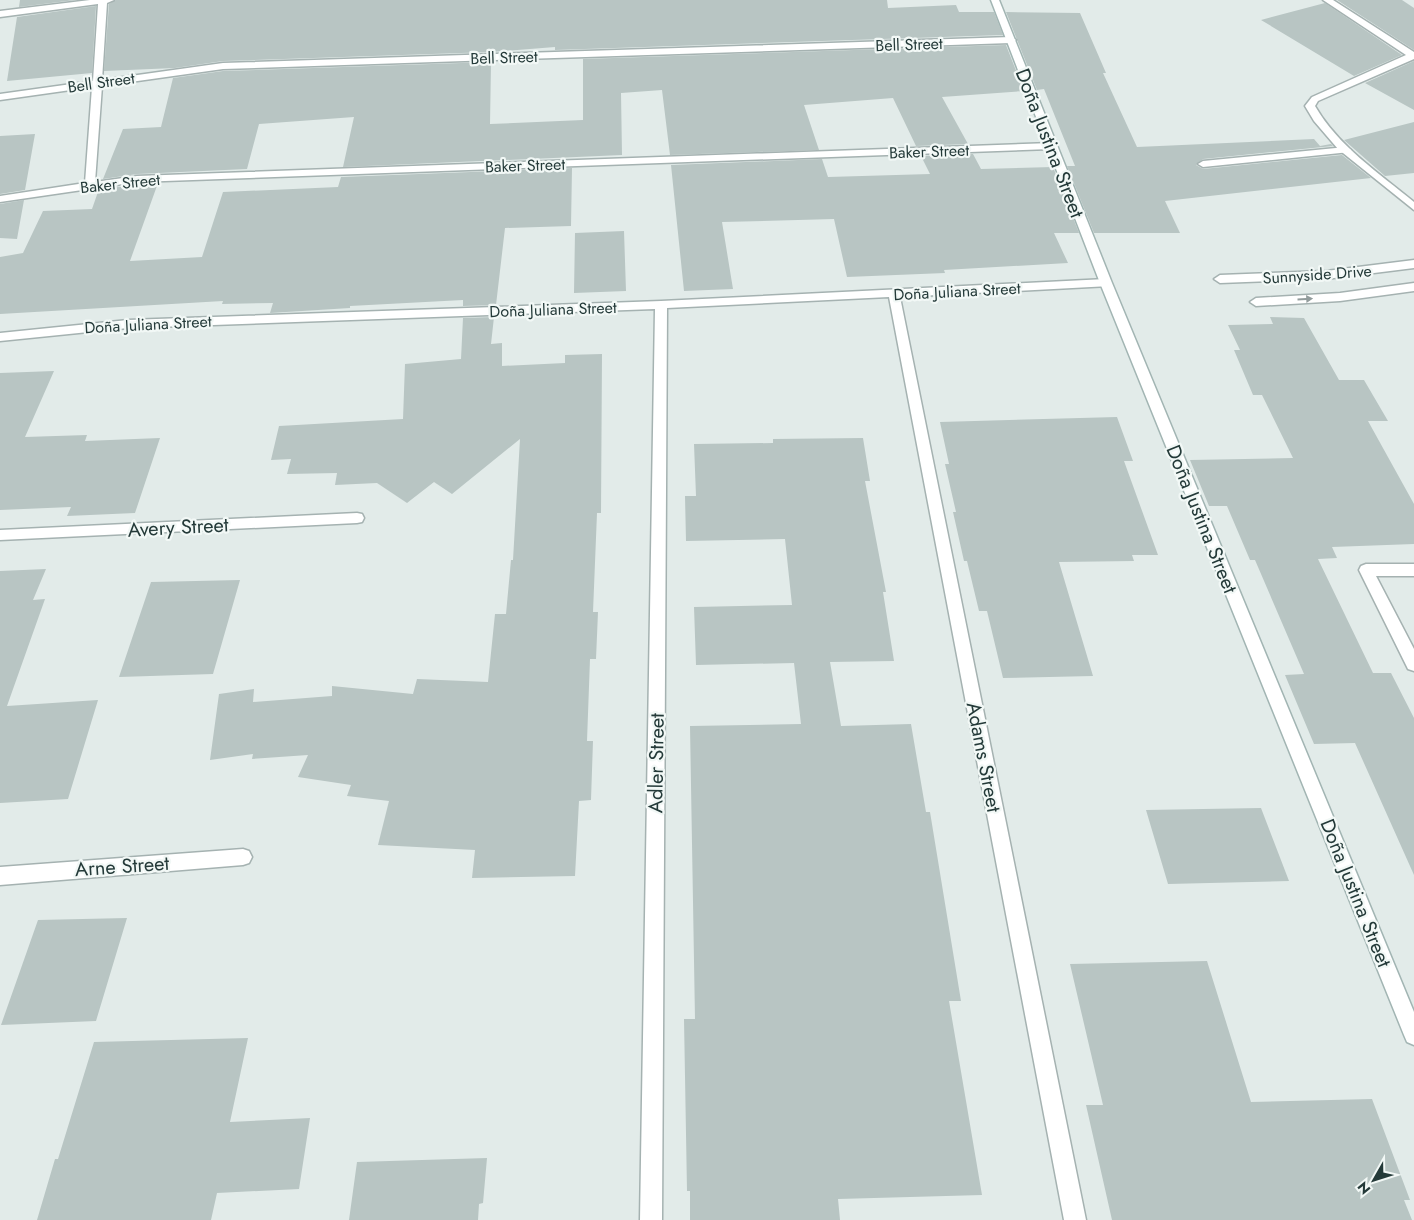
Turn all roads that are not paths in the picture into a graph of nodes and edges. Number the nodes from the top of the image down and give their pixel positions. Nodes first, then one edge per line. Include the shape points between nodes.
1 (106, 0) edge
2 (995, 0) edge
3 (1327, 0) edge
4 (0, 14) edge
5 (1011, 40) junction
6 (1413, 56) edge
7 (96, 83) junction
8 (0, 97) edge
9 (1051, 146) junction
10 (1346, 150) junction
11 (1203, 164) dead end
12 (90, 185) junction
13 (0, 200) edge
14 (1414, 207) edge
15 (1414, 264) edge
16 (1220, 278) dead end
17 (1106, 283) junction
18 (1414, 288) edge
19 (894, 294) junction
20 (1256, 302) dead end
21 (661, 305) junction
22 (0, 337) edge
23 (357, 518) dead end
24 (0, 535) edge
25 (1414, 570) edge
26 (1414, 664) edge
27 (244, 857) dead end
28 (0, 876) edge
29 (1414, 1035) edge
30 (651, 1220) edge
31 (1075, 1220) edge

1 - 4 street
1 - 7 street
2 - 5 street, Doña Justina Street
3 - 6 street
5 - 7 street, Bell Street via 223,66
5 - 9 street, Doña Justina Street
6 - 10 street via 1315,99 1310,106 1316,119
7 - 8 street, Bell Street
7 - 12 street
9 - 12 street, Baker Street via 137,179
9 - 17 street, Doña Justina Street
10 - 11 street
10 - 14 street
12 - 13 street, Baker Street
15 - 16 street, Sunnyside Drive via 1326,275
17 - 19 street, Doña Juliana Street
17 - 29 street, Doña Justina Street
20 -> 18 street, Sunnyside Drive via 1340,298
19 - 21 street, Doña Juliana Street
19 - 31 street, Adams Street
21 - 22 street, Doña Juliana Street via 128,324
21 - 30 street, Adler Street
23 - 24 street, Avery Street
25 - 26 street via 1366,570
27 - 28 street, Arne Street

